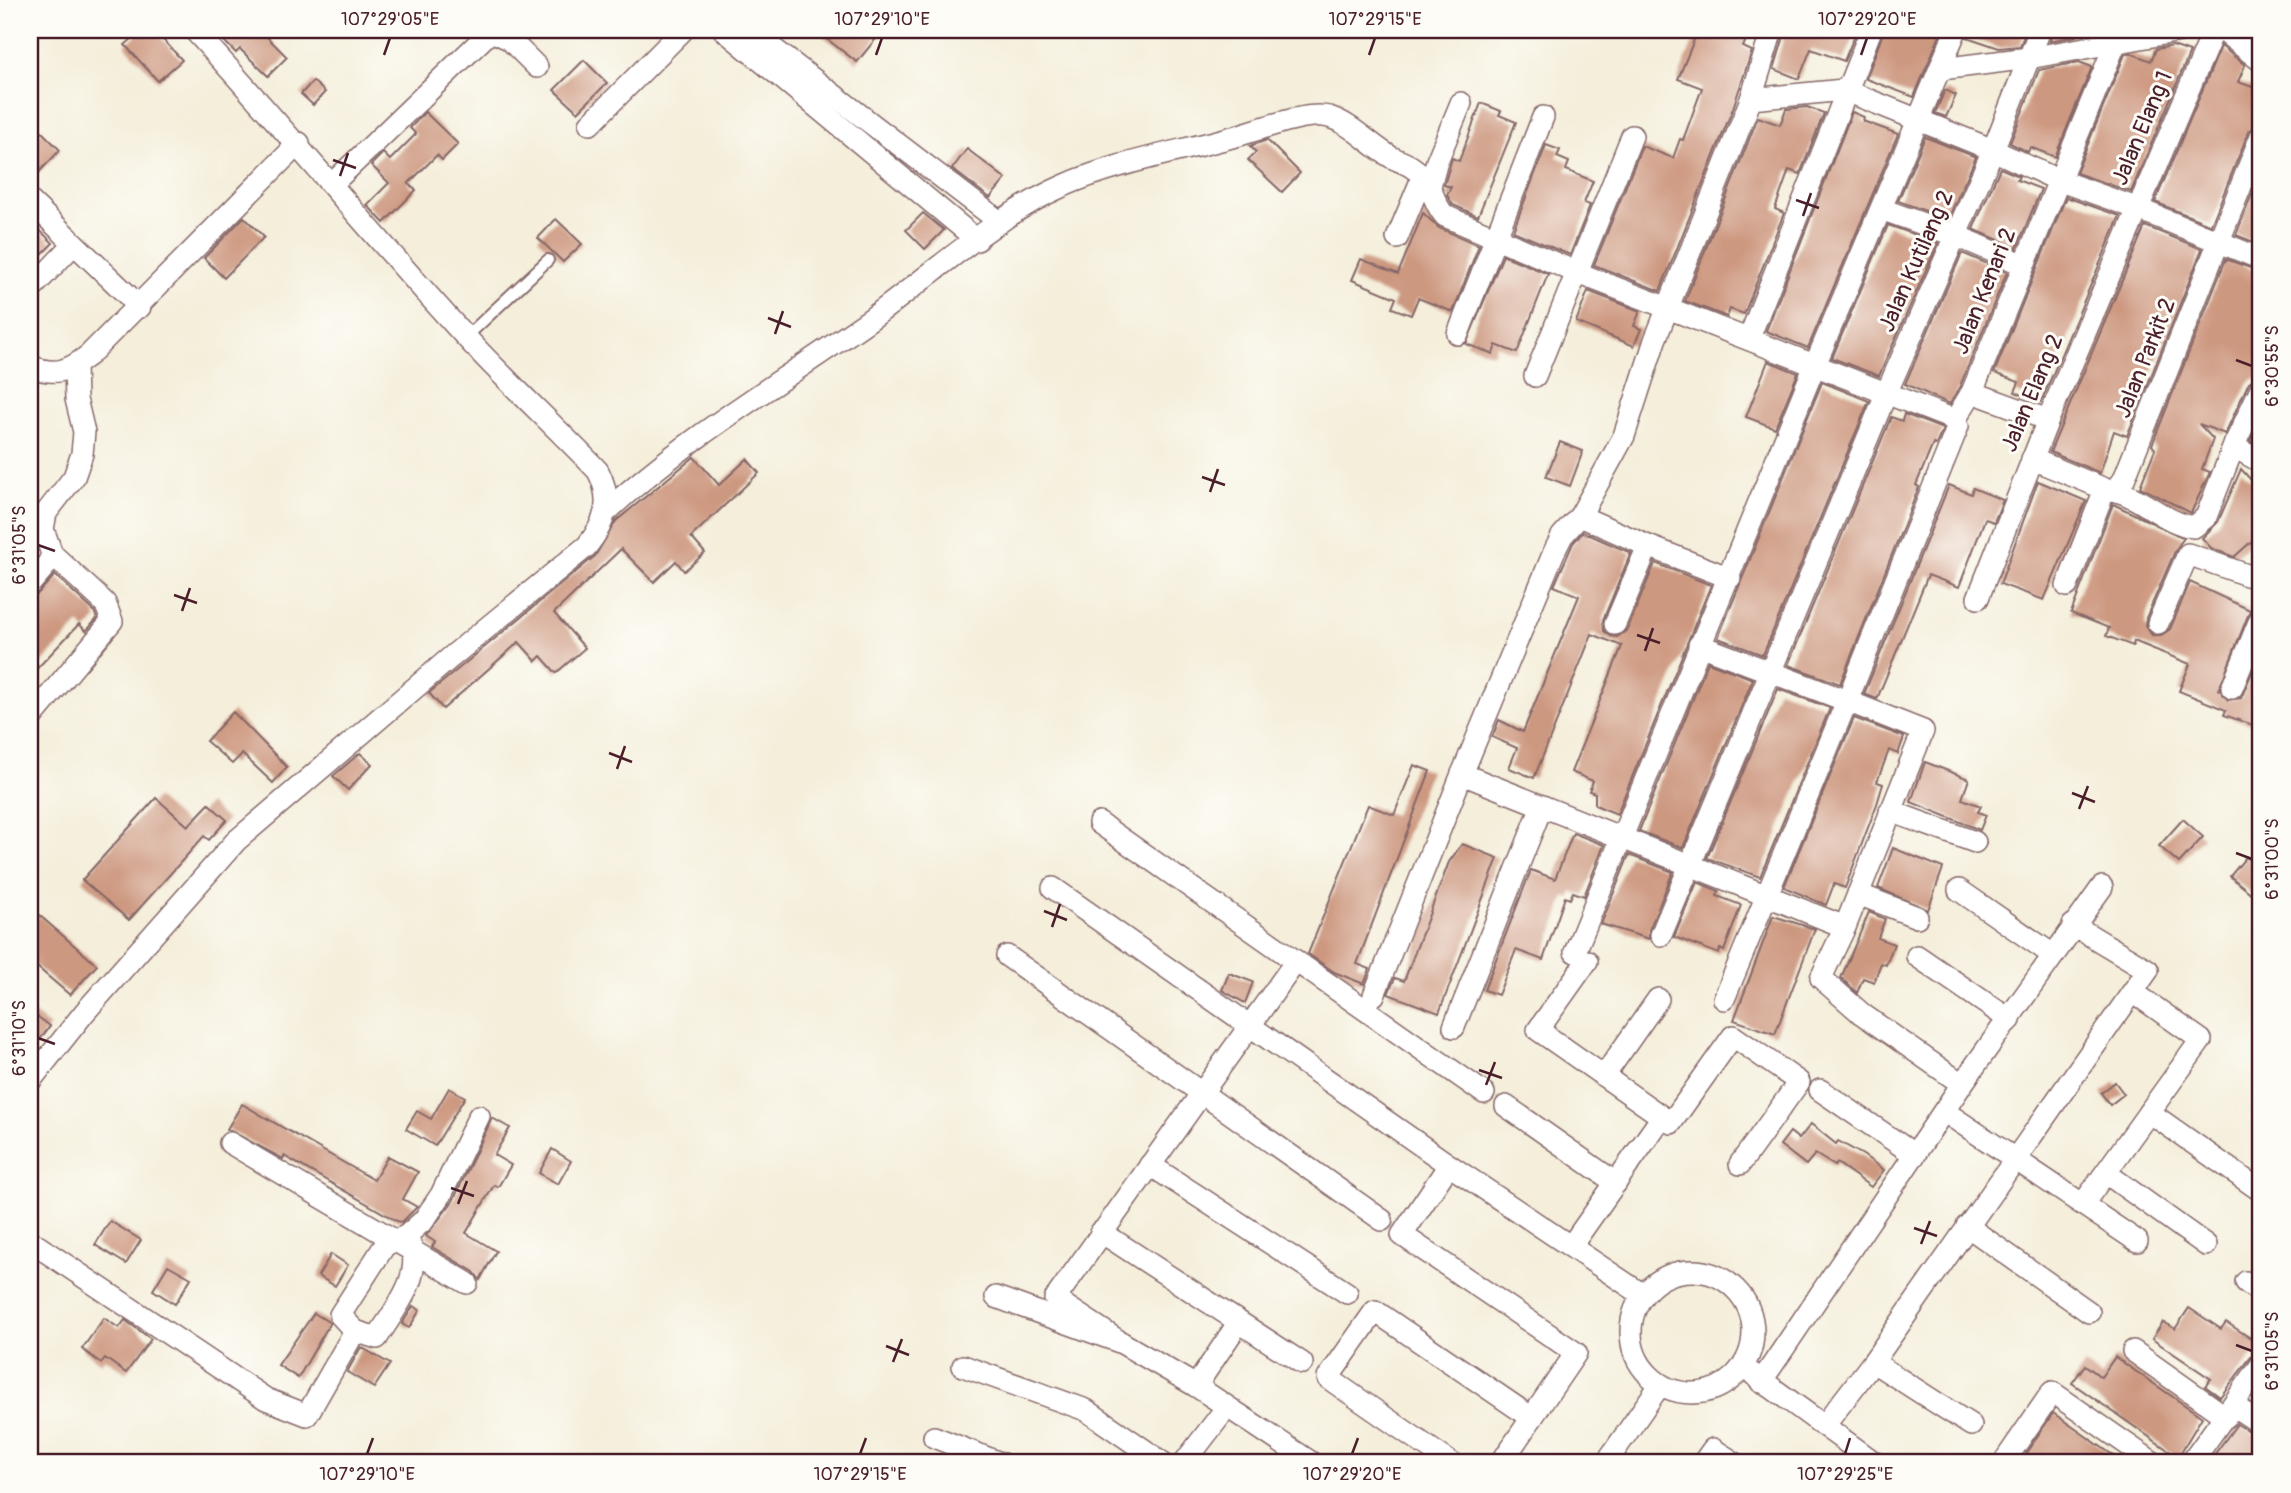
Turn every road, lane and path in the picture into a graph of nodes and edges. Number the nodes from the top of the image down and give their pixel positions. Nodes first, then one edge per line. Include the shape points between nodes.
1 (194, 30) edge
2 (683, 30) edge
3 (724, 30) edge
4 (749, 30) edge
5 (1772, 30) edge
6 (1871, 30) edge
7 (1956, 30) edge
8 (2040, 30) edge
9 (2186, 30) edge
10 (2214, 30) edge
11 (2222, 30) edge
12 (2119, 36) edge
13 (2029, 58) junction
14 (2261, 61) edge
15 (537, 67) dead end
16 (1941, 69) junction
17 (812, 89) junction
18 (1844, 90) junction
19 (1751, 99) junction
20 (1461, 103) dead end
21 (1543, 117) dead end
22 (1919, 121) junction
23 (590, 124) dead end
24 (1632, 136) dead end
25 (2261, 136) edge
26 (299, 143) junction
27 (1993, 150) junction
28 (2058, 180) junction
29 (1426, 181) junction
30 (332, 184) junction
31 (30, 201) edge
32 (2136, 208) junction
33 (1881, 209) junction
34 (1000, 222) junction
35 (1957, 236) junction
36 (1397, 238) dead end
37 (1496, 239) junction
38 (977, 240) junction
39 (2219, 243) junction
40 (74, 244) junction
41 (2261, 259) edge
42 (548, 260) dead end
43 (2022, 264) junction
44 (1578, 273) junction
45 (30, 290) edge
46 (1669, 306) junction
47 (140, 307) junction
48 (1458, 334) dead end
49 (466, 337) junction
50 (1749, 338) junction
51 (1815, 365) junction
52 (30, 366) edge
53 (75, 366) junction
54 (1535, 376) dead end
55 (2261, 388) edge
56 (1972, 392) junction
57 (1886, 394) junction
58 (1955, 420) junction
59 (2048, 420) junction
60 (2235, 443) junction
61 (2032, 459) junction
62 (2261, 462) edge
63 (2110, 490) junction
64 (607, 511) junction
65 (1580, 516) junction
66 (36, 523) edge
67 (1648, 546) junction
68 (52, 554) junction
69 (1730, 578) junction
70 (2261, 580) edge
71 (30, 584) edge
72 (2067, 586) dead end
73 (1978, 598) dead end
74 (2261, 617) edge
75 (2158, 623) dead end
76 (1615, 624) dead end
77 (1699, 645) junction
78 (1769, 673) junction
79 (2232, 688) dead end
80 (1847, 701) junction
81 (30, 719) edge
82 (1462, 774) junction
83 (1542, 806) junction
84 (1890, 811) junction
85 (1099, 823) dead end
86 (1621, 838) junction
87 (1975, 842) dead end
88 (1689, 865) junction
89 (2102, 887) dead end
90 (1053, 888) dead end
91 (1959, 890) dead end
92 (1858, 894) junction
93 (1766, 895) junction
94 (1917, 917) dead end
95 (2073, 925) junction
96 (1845, 927) junction
97 (1661, 936) dead end
98 (2053, 955) junction
99 (1007, 956) dead end
100 (1917, 956) dead end
101 (1296, 961) junction
102 (2133, 992) junction
103 (1374, 995) dead end
104 (1658, 999) dead end
105 (1724, 999) dead end
106 (2010, 1020) junction
107 (1250, 1026) junction
108 (1454, 1027) dead end
109 (1604, 1076) junction
110 (30, 1081) edge
111 (1962, 1084) junction
112 (1820, 1090) dead end
113 (1202, 1093) junction
114 (1484, 1093) dead end
115 (1506, 1105) dead end
116 (1945, 1112) junction
117 (2149, 1112) junction
118 (479, 1116) dead end
119 (1662, 1117) junction
120 (230, 1143) dead end
121 (1915, 1155) junction
122 (2017, 1159) junction
123 (1740, 1164) dead end
124 (1150, 1165) junction
125 (1449, 1165) junction
126 (2105, 1173) junction
127 (1616, 1183) junction
128 (2261, 1191) edge
129 (2082, 1204) junction
130 (1382, 1220) dead end
131 (1968, 1226) junction
132 (1101, 1232) junction
133 (30, 1241) edge
134 (2137, 1241) dead end
135 (405, 1243) junction
136 (2206, 1245) dead end
137 (1571, 1246) junction
138 (467, 1283) dead end
139 (1347, 1293) dead end
140 (1643, 1295) junction
141 (996, 1297) dead end
142 (2089, 1312) dead end
143 (1239, 1322) junction
144 (355, 1331) junction
145 (1122, 1343) junction
146 (2133, 1351) dead end
147 (1873, 1362) junction
148 (1302, 1363) dead end
149 (1744, 1365) junction
150 (2261, 1365) edge
151 (962, 1367) dead end
152 (1761, 1382) junction
153 (1660, 1385) junction
154 (1196, 1386) junction
155 (1227, 1407) junction
156 (2230, 1411) junction
157 (1532, 1418) junction
158 (2261, 1424) edge
159 (1971, 1425) dead end
160 (1824, 1426) junction
161 (934, 1437) dead end
162 (1443, 1461) edge
163 (1000, 1463) edge
164 (1163, 1463) edge
165 (1184, 1463) edge
166 (1312, 1463) edge
167 (1501, 1463) edge
168 (1606, 1463) edge
169 (1703, 1463) edge
170 (1735, 1463) edge
171 (1875, 1463) edge
172 (2012, 1463) edge
173 (2154, 1463) edge
174 (2191, 1463) edge

1 - 26 street
2 - 23 street
3 - 17 street
4 - 17 street
5 - 19 street
6 - 18 street
7 - 16 street
8 - 13 street, Jalan Kutilang 2
9 - 12 street
10 - 32 street, Jalan Elang 1
11 - 14 street
12 - 13 street
12 - 28 street, Jalan Kenari 2
13 - 16 street
13 - 27 street, Jalan Kutilang 2
15 - 30 street via 509,39 491,31
16 - 22 street
17 - 34 street
17 - 38 street
18 - 19 street
18 - 22 street
18 - 50 street
19 - 46 street
20 - 29 street
21 - 37 street
22 - 27 street
22 - 33 street
24 - 44 street
25 - 39 street, Jalan Parkit 2
26 - 30 street
26 - 47 street
27 - 28 street
27 - 35 street, Jalan Kutilang 2
28 - 32 street
28 - 43 street, Jalan Kenari 2
29 - 34 street via 1414,167 1341,122 1315,116 1093,175
29 - 36 street
29 - 37 street via 1445,216
30 - 49 street
31 - 40 street
32 - 39 street
32 - 59 street, Jalan Elang 2
33 - 35 street
33 - 51 street
34 - 38 street
35 - 43 street
35 - 57 street, Jalan Kutilang 2
37 - 44 street
37 - 48 street
38 - 64 street via 641,480
39 - 41 street
39 - 63 street, Jalan Parkit 2 via 2124,479
40 - 45 street
40 - 47 street
42 - 49 lane
43 - 56 street, Jalan Kenari 2
44 - 46 street
44 - 54 street
46 - 50 street
46 - 65 street via 1624,436
47 - 53 street
49 - 64 street via 598,471
50 - 51 street
51 - 57 street
51 - 69 street
52 - 53 street via 61,373
53 - 66 street via 84,432 82,454 74,477
55 - 60 street
56 - 58 street, Jalan Kenari 2
56 - 59 street
57 - 58 street
57 - 78 street, Jalan Kutilang 2
58 - 80 street, Jalan Kenari 2 via 1958,426 1917,533
59 - 61 street, Jalan Elang 2
60 - 62 street
60 - 63 street via 2199,525 2187,526
61 - 63 street
61 - 73 street, Jalan Elang 2
63 - 72 street, Jalan Parkit 2
64 - 110 street via 587,546 236,841 83,1013
65 - 67 street
65 - 82 street via 1554,552
66 - 68 street
67 - 69 street
67 - 76 street
68 - 71 street
68 - 81 street via 105,603 112,621
69 - 77 street
70 - 75 street via 2189,555
74 - 79 street
77 - 78 street
77 - 86 street
78 - 80 street
78 - 88 street, Jalan Kutilang 2
80 - 84 street via 1923,731
80 - 93 street, Jalan Kenari 2
82 - 83 street
82 - 103 street
83 - 86 street
83 - 108 street
84 - 87 street
84 - 92 street
85 - 101 street
86 - 88 street
86 - 109 street via 1581,956 1538,1030
88 - 93 street
88 - 97 street, Jalan Kutilang 2
89 - 95 street
90 - 107 street
91 - 98 street
92 - 94 street
92 - 96 street
93 - 96 street
93 - 105 street, Jalan Kenari 2
95 - 98 street
95 - 102 street via 2148,970
96 - 111 street via 1821,978 1862,1014
98 - 106 street
99 - 113 street
100 - 106 street
101 - 107 street
101 - 114 street
102 - 117 street via 2202,1040
102 - 122 street
104 - 109 street
106 - 111 street
107 - 113 street
107 - 125 street
109 - 119 street
111 - 116 street
112 - 121 street
113 - 124 street
113 - 130 street
115 - 127 street
116 - 121 street
116 - 122 street
117 - 126 street
117 - 128 street
118 - 135 street via 441,1195
119 - 123 street via 1671,1123 1733,1036 1799,1082
119 - 127 street
120 - 135 street
121 - 152 street
122 - 129 street
122 - 131 street
124 - 132 street
124 - 139 street
125 - 137 street
125 - 157 street via 1402,1235 1576,1353
126 - 129 street
126 - 136 street
127 - 137 street
129 - 134 street
131 - 142 street
131 - 147 street
132 - 143 street
132 - 145 street via 1055,1300
133 - 144 street via 266,1399 307,1415
135 - 138 street
135 - 144 street via 385,1245 340,1315
135 - 144 street via 411,1281 377,1338
137 - 140 street
140 - 149 street via 1664,1277 1686,1271 1709,1273 1729,1284 1744,1300 1752,1322 1752,1344
140 - 153 street via 1631,1323 1631,1341 1636,1358
141 - 145 street
143 - 148 street
143 - 154 street
145 - 154 street
146 - 156 street
147 - 159 street
147 - 160 street
149 - 152 street
149 - 153 street via 1727,1382 1706,1392 1682,1392
150 - 156 street
151 - 164 street via 1086,1410
152 - 160 street
153 - 168 street
154 - 155 street
155 - 165 street
155 - 166 street
156 - 158 street
156 - 174 street
157 - 162 street via 1375,1311 1328,1378
157 - 167 street
160 - 171 street
161 - 163 street
169 - 170 street via 1713,1449
172 - 173 street via 2006,1459 2052,1392

